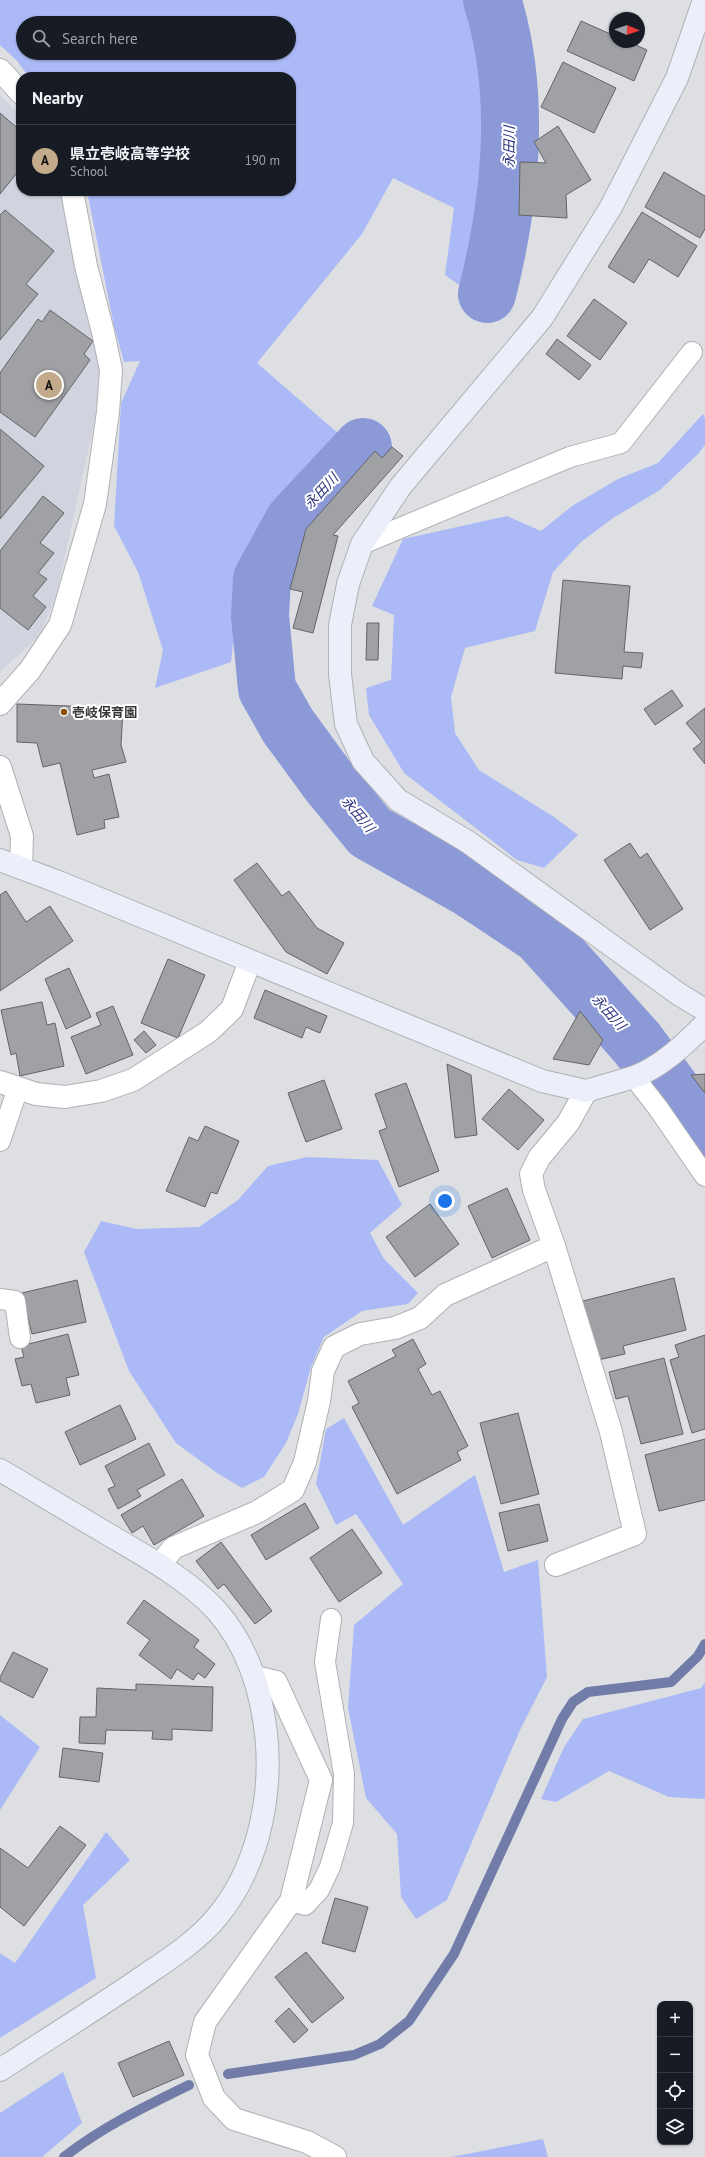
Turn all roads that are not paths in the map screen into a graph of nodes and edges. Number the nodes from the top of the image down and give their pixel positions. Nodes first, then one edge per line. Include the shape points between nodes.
1 (704, 0) edge
2 (0, 70) edge
3 (16, 88) edge
4 (73, 196) edge
5 (692, 352) dead end
6 (362, 544) junction
7 (0, 704) edge
8 (0, 767) edge
9 (0, 860) edge
10 (21, 867) junction
11 (250, 962) junction
12 (705, 1010) edge
13 (705, 1024) edge
14 (638, 1076) junction
15 (9, 1085) edge
16 (586, 1091) junction
17 (0, 1141) edge
18 (705, 1176) edge
19 (554, 1246) junction
20 (0, 1299) edge
21 (20, 1338) dead end
22 (0, 1470) edge
23 (160, 1565) junction
24 (556, 1565) dead end
25 (331, 1619) dead end
26 (255, 1677) junction
27 (291, 1902) junction
28 (0, 2070) edge
29 (335, 2157) edge

1 - 6 street via 677,78 611,207 546,311 401,486
2 - 3 street
4 - 7 street via 86,266 111,370 108,412 95,504 60,625 30,670
5 - 6 lane via 621,443 570,456
6 - 12 street via 348,584 340,625 340,674 346,724 363,761 398,800 468,842 673,990
8 - 10 street via 22,836
9 - 10 street
10 - 11 street
11 - 15 street via 232,1009 208,1032 133,1080 101,1091 65,1097 36,1094
11 - 16 street via 542,1081
13 - 14 street via 674,1052
14 - 16 street
14 - 18 lane
15 - 17 lane
16 - 19 street via 568,1123 538,1158 531,1174 534,1190
19 - 23 street via 445,1295 420,1318 395,1328 360,1334 334,1347 323,1371 319,1401 304,1462 293,1490 258,1512 172,1548
19 - 24 street via 611,1432 635,1534
20 - 21 lane via 15,1301
22 - 23 street
23 - 26 street via 215,1609 240,1642
25 - 27 lane via 324,1662 344,1774 343,1823 330,1867 319,1890 305,1905
26 - 27 street via 276,1682 321,1780
26 - 28 street via 265,1722 268,1764 266,1802 257,1840 240,1883 217,1917 186,1946 122,1992
27 - 29 street via 205,2022 198,2055 214,2098 234,2119 307,2142

